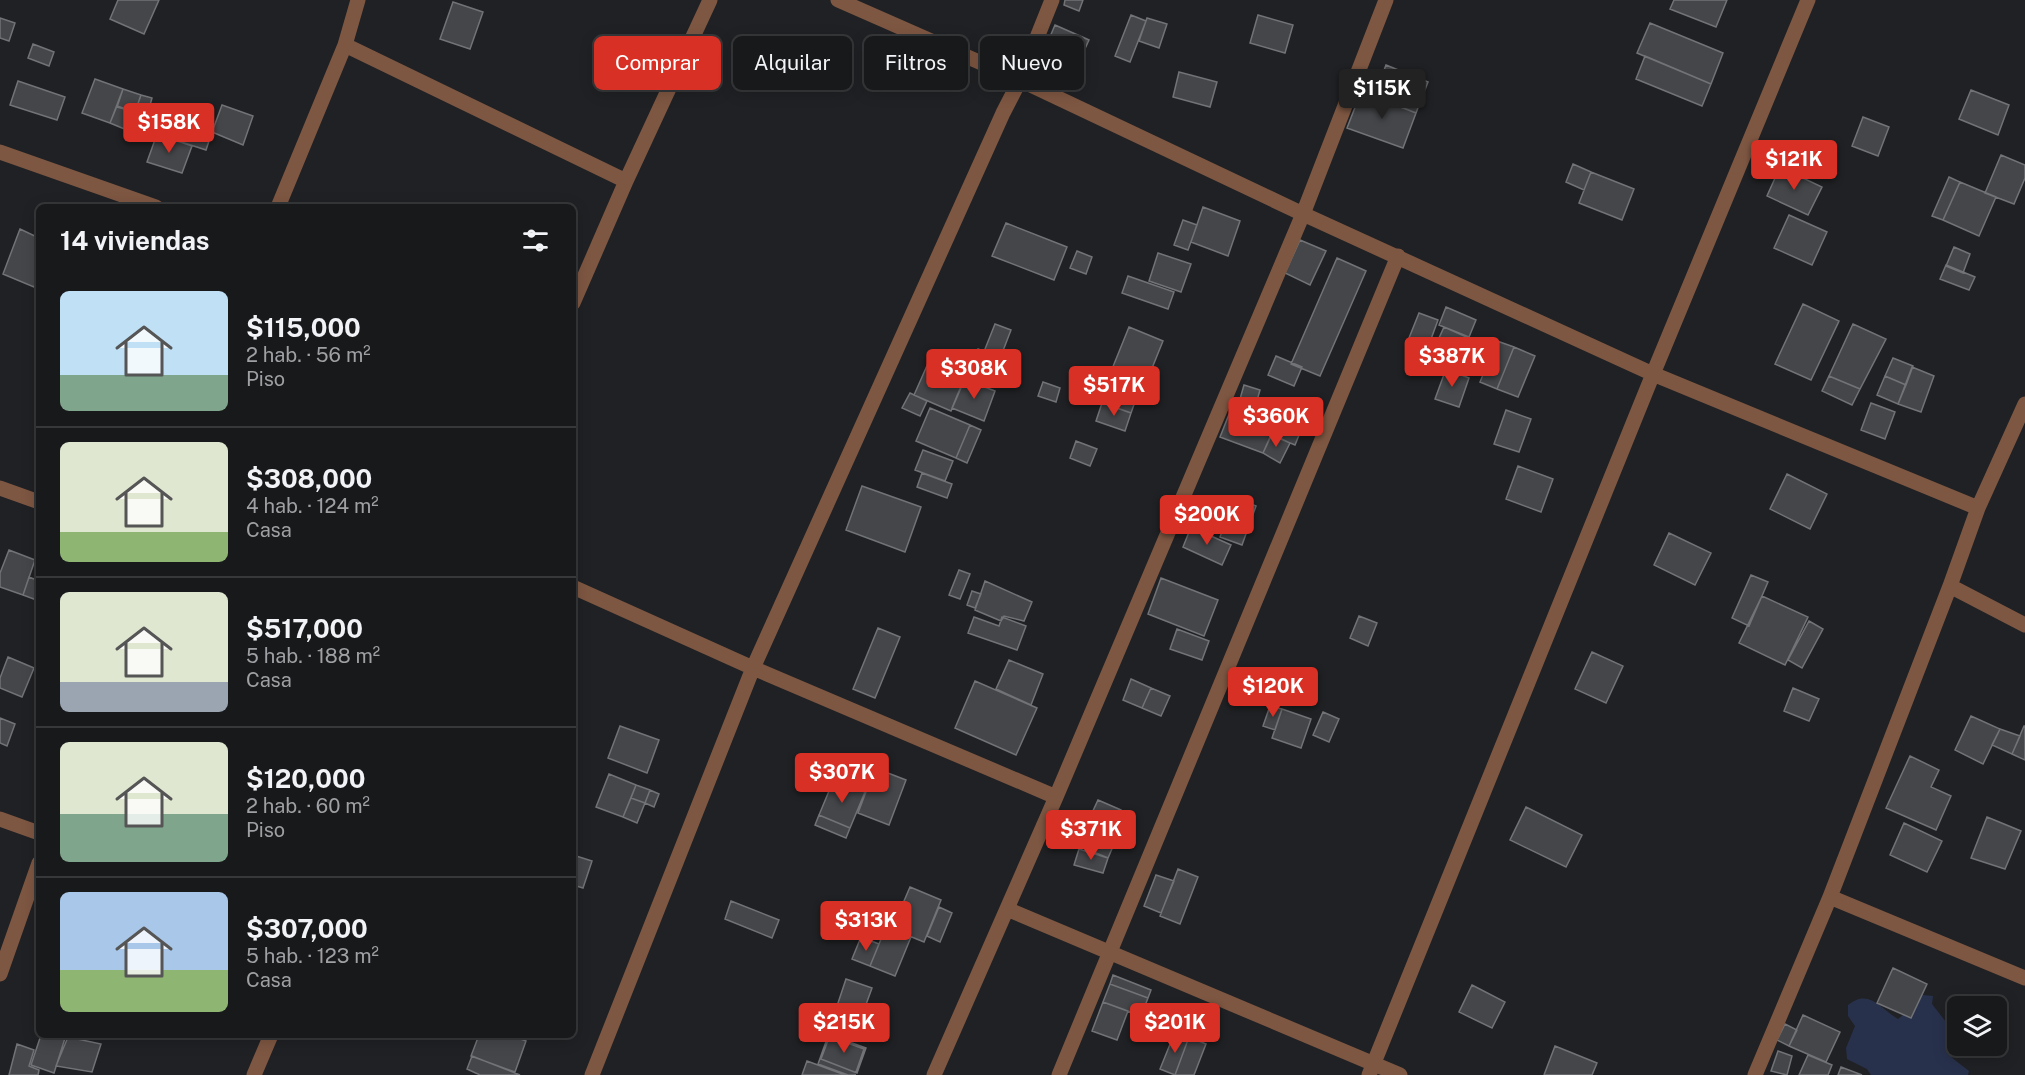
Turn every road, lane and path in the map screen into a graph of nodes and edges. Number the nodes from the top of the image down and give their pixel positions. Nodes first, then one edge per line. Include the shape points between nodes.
1 (358, 0) edge
2 (710, 0) edge
3 (838, 0) edge
4 (1052, 0) edge
5 (1386, 0) edge
6 (1808, 0) edge
7 (1038, 36) edge
8 (345, 45) junction
9 (980, 62) edge
10 (1015, 90) edge
11 (1041, 90) edge
12 (0, 152) edge
13 (626, 181) junction
14 (147, 204) edge
15 (279, 204) edge
16 (1303, 214) junction
17 (1398, 256) junction
18 (576, 296) edge
19 (1653, 374) junction
20 (2025, 404) edge
21 (0, 488) edge
22 (36, 501) edge
23 (1978, 508) junction
24 (1950, 586) junction
25 (576, 588) edge
26 (2025, 625) edge
27 (753, 668) junction
28 (1056, 797) junction
29 (0, 819) edge
30 (36, 832) edge
31 (36, 872) edge
32 (1830, 897) junction
33 (1008, 909) junction
34 (1110, 954) junction
35 (0, 974) edge
36 (2025, 978) edge
37 (270, 1038) edge
38 (1371, 1070) edge
39 (254, 1075) edge
40 (592, 1075) edge
41 (934, 1075) edge
42 (1059, 1075) edge
43 (1400, 1075) edge
44 (1755, 1075) edge

1 - 8 street
2 - 13 street
3 - 9 street
4 - 7 street
5 - 16 street
6 - 19 street
8 - 13 street
8 - 15 street
10 - 27 street
11 - 16 street
12 - 14 street
13 - 18 street
16 - 17 street
16 - 28 street
17 - 19 street
17 - 34 street
19 - 23 street
19 - 38 street
20 - 23 street
21 - 22 street
23 - 24 street
24 - 26 street
24 - 32 street
25 - 27 street
27 - 28 street
27 - 40 street
28 - 33 street
29 - 30 street
31 - 35 street
32 - 36 street
32 - 44 street
33 - 34 street
33 - 41 street
34 - 38 street
34 - 42 street
37 - 39 street
38 - 43 street

